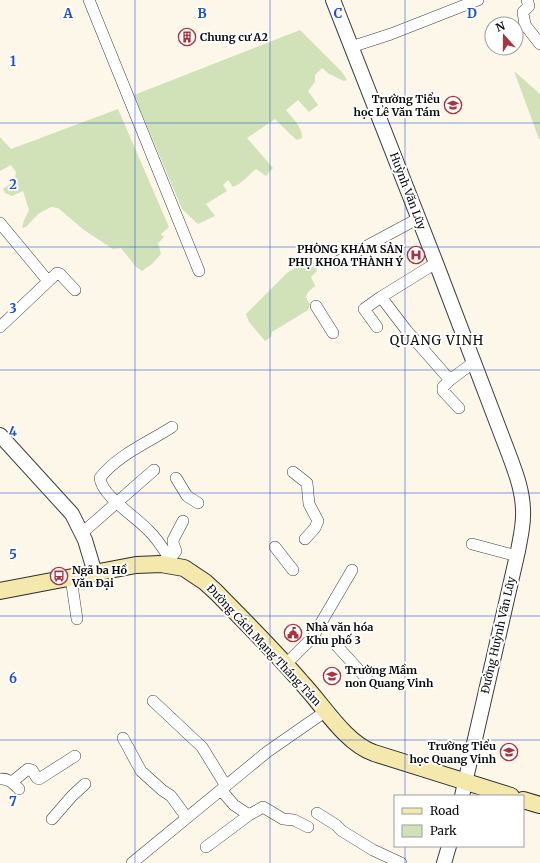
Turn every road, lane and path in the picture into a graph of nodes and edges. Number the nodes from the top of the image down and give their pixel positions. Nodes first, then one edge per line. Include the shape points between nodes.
1 (88, 0) edge
2 (333, 0) edge
3 (478, 0) edge
4 (527, 0) edge
5 (540, 44) edge
6 (351, 47) junction
7 (418, 218) junction
8 (0, 223) edge
9 (337, 262) dead end
10 (436, 263) junction
11 (199, 272) dead end
12 (48, 281) junction
13 (75, 290) dead end
14 (381, 297) junction
15 (316, 306) dead end
16 (0, 327) edge
17 (377, 327) dead end
18 (333, 333) dead end
19 (474, 362) junction
20 (450, 380) junction
21 (459, 408) dead end
22 (172, 427) dead end
23 (0, 435) edge
24 (154, 470) dead end
25 (293, 472) dead end
26 (516, 473) joint
27 (176, 478) dead end
28 (117, 502) junction
29 (198, 503) dead end
30 (183, 521) dead end
31 (82, 533) junction
32 (305, 539) dead end
33 (472, 544) dead end
34 (275, 547) dead end
35 (517, 556) junction
36 (172, 562) junction
37 (293, 570) dead end
38 (352, 570) dead end
39 (95, 573) junction
40 (71, 578) junction
41 (0, 591) edge
42 (76, 619) dead end
43 (337, 646) dead end
44 (285, 664) junction
45 (367, 679) dead end
46 (153, 701) dead end
47 (326, 711) junction
48 (123, 738) dead end
49 (74, 756) dead end
50 (0, 779) edge
51 (85, 784) dead end
52 (224, 788) junction
53 (464, 789) edge
54 (504, 795) edge
55 (524, 800) edge
56 (540, 805) edge
57 (317, 813) dead end
58 (249, 814) junction
59 (187, 818) junction
60 (52, 819) dead end
61 (308, 827) dead end
62 (206, 847) dead end
63 (449, 847) edge
64 (132, 863) edge
65 (401, 863) edge
66 (444, 863) edge

1 - 11 street
2 - 6 street, Huỳnh Văn Lũy
3 - 6 street
4 - 5 street via 529,6 523,12 524,24
6 - 7 street, Huỳnh Văn Lũy
7 - 9 street
7 - 10 street, Huỳnh Văn Lũy
8 - 12 street
10 - 14 street
10 - 19 street, Huỳnh Văn Lũy
12 - 13 street via 58,273
12 - 16 street
14 - 17 street via 364,309
14 - 20 street
15 - 18 street
19 - 20 street
19 - 26 street, Huỳnh Văn Lũy
20 - 21 street via 443,387 443,391
22 - 28 street via 120,459 101,476 102,486
23 - 31 street via 68,509
24 - 28 street
25 - 32 street via 307,483 309,504 318,521
26 - 35 street, Đường Huỳnh Văn Lũy via 523,515
27 - 29 street via 187,496
28 - 31 street
28 - 36 street via 148,529
30 - 36 street via 172,543 176,551
31 - 39 street
33 - 35 street
34 - 37 street
35 - 53 street, Đường Huỳnh Văn Lũy
36 - 39 main road, Đường Cách Mạng Tháng Tám
36 - 44 main road, Đường Cách Mạng Tháng Tám via 205,582
38 - 44 street via 313,636
39 - 40 main road, Đường Cách Mạng Tháng Tám
40 - 41 main road, Đường Cách Mạng Tháng Tám
40 - 42 street
43 - 45 street
44 - 47 main road, Đường Cách Mạng Tháng Tám
46 - 52 street via 202,747
47 - 52 street via 280,742
47 - 53 main road, Đường Cách Mạng Tháng Tám via 348,737 367,751
48 - 59 street via 141,771 171,796
49 - 50 street via 39,779 28,769 15,786
51 - 60 street
52 - 58 street via 234,805
52 - 59 street
53 - 54 main road, Đường Cách Mạng Tháng Tám
55 - 56 main road
57 - 65 street via 368,847
58 - 61 street via 263,807 283,819 294,820
58 - 62 street
59 - 64 street
63 - 66 street

